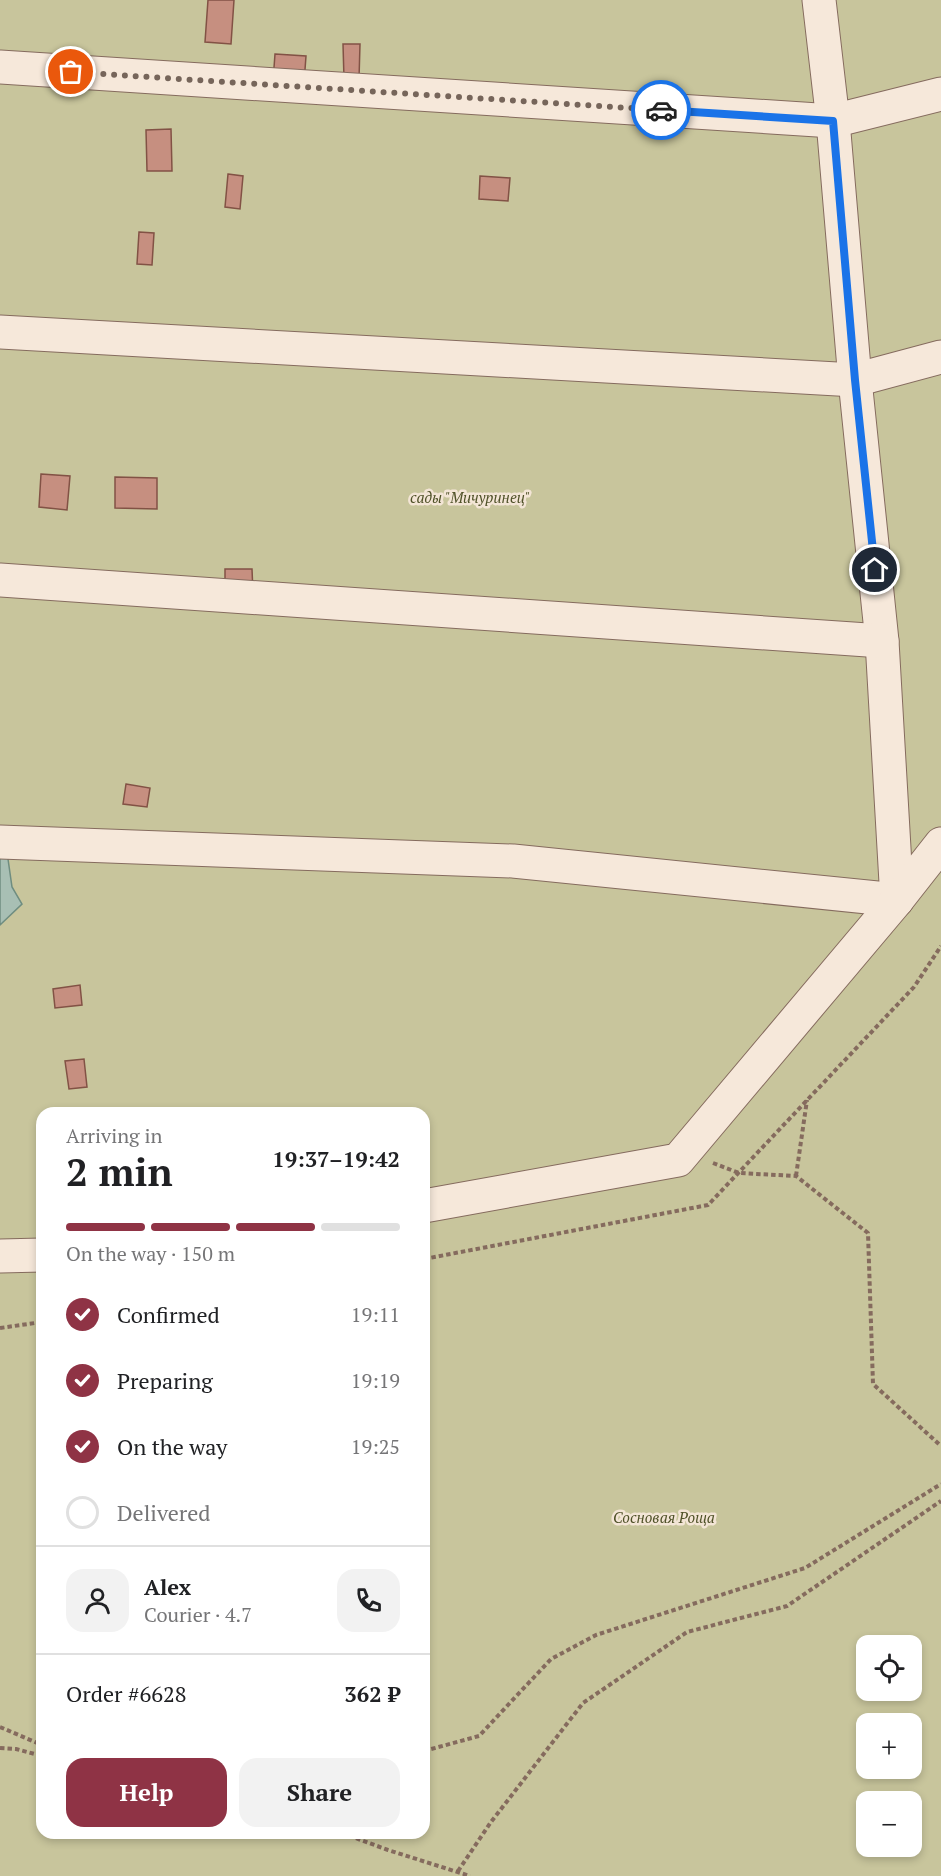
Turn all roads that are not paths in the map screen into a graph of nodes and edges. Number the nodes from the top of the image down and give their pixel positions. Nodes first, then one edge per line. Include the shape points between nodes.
1 (819, 0) edge
2 (0, 67) edge
3 (941, 94) edge
4 (833, 121) junction
5 (0, 332) edge
6 (941, 357) edge
7 (855, 380) junction
8 (0, 580) edge
9 (882, 641) junction
10 (0, 842) edge
11 (941, 844) edge
12 (897, 900) junction
13 (430, 1205) edge
14 (36, 1255) edge
15 (0, 1256) edge

1 - 4 lane
2 - 4 lane
3 - 4 lane
4 - 7 lane
5 - 7 lane
6 - 7 lane
7 - 9 lane
8 - 9 lane
9 - 12 lane
10 - 12 lane via 513,861
11 - 12 lane
12 - 13 lane via 678,1160
14 - 15 lane

